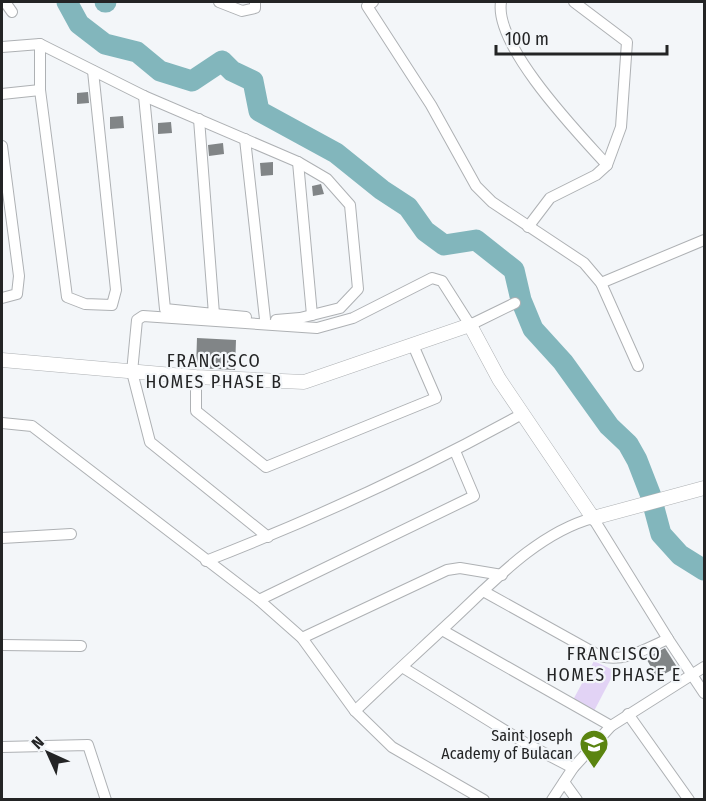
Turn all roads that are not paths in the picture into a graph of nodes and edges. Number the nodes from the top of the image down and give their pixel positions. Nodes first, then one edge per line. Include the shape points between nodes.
1 (5, 2) edge
2 (219, 2) edge
3 (255, 2) edge
4 (373, 2) edge
5 (501, 2) edge
6 (574, 2) edge
7 (12, 12) dead end
8 (40, 45) junction
9 (2, 47) edge
10 (93, 71) junction
11 (40, 90) junction
12 (2, 94) edge
13 (144, 96) junction
14 (199, 119) junction
15 (246, 139) junction
16 (2, 146) edge
17 (298, 162) junction
18 (608, 165) junction
19 (528, 227) junction
20 (705, 240) edge
21 (601, 283) junction
22 (2, 298) edge
23 (515, 303) dead end
24 (214, 314) junction
25 (312, 315) junction
26 (265, 319) junction
27 (470, 325) junction
28 (413, 345) junction
29 (2, 360) edge
30 (638, 366) dead end
31 (132, 372) junction
32 (196, 377) junction
33 (522, 414) junction
34 (2, 423) edge
35 (455, 451) junction
36 (705, 488) edge
37 (593, 518) junction
38 (71, 534) dead end
39 (268, 537) junction
40 (2, 538) edge
41 (206, 561) junction
42 (502, 575) junction
43 (483, 591) junction
44 (260, 600) junction
45 (442, 630) junction
46 (302, 638) junction
47 (668, 639) junction
48 (2, 645) edge
49 (81, 646) dead end
50 (402, 667) junction
51 (705, 667) edge
52 (692, 675) junction
53 (705, 693) edge
54 (355, 711) junction
55 (628, 714) junction
56 (611, 726) junction
57 (2, 747) edge
58 (573, 768) junction
59 (564, 782) junction
60 (106, 800) edge
61 (483, 800) edge
62 (552, 800) edge
63 (577, 800) edge
64 (689, 800) edge

1 - 7 street
2 - 3 street via 242,11 255,8
4 - 19 street via 367,6 431,105 476,186
5 - 18 street via 503,27 514,46 563,118
6 - 18 street via 627,42 621,127
8 - 9 street
8 - 10 street
8 - 11 street
10 - 11 street via 116,290 112,305 85,304 67,297
10 - 13 street
11 - 12 street
13 - 14 street
13 - 24 street via 165,309
14 - 15 street
14 - 24 street
15 - 17 street
15 - 26 street
16 - 22 street via 20,276 17,294
17 - 25 street
17 - 25 street via 336,186 350,205 354,226 358,289 340,308
18 - 19 street via 550,198
19 - 21 street via 584,263
20 - 21 street
21 - 30 street
23 - 27 street
24 - 26 street
25 - 26 street
27 - 28 street
27 - 31 street via 438,278 353,318 317,328 143,316 137,320
27 - 33 street
28 - 32 street via 304,382
28 - 32 street via 436,398 266,467 196,411
29 - 31 street
31 - 32 street
31 - 39 street via 150,442
33 - 35 street
33 - 37 street
34 - 41 street via 32,426
35 - 39 street
35 - 44 street via 474,496
36 - 37 street
37 - 42 street via 572,524
37 - 47 street
38 - 40 street
39 - 41 street
41 - 44 street
42 - 43 street
42 - 46 street via 460,568 447,570
43 - 45 street
43 - 47 street via 611,659 624,658
44 - 46 street
45 - 50 street
45 - 56 street
46 - 54 street
47 - 52 street
48 - 49 street
50 - 54 street
50 - 58 street via 526,744
51 - 52 street
52 - 53 street
52 - 55 street
54 - 61 street via 392,747
55 - 56 street
55 - 64 street
56 - 58 street
57 - 60 street via 88,744
58 - 59 street
59 - 62 street
59 - 63 street

